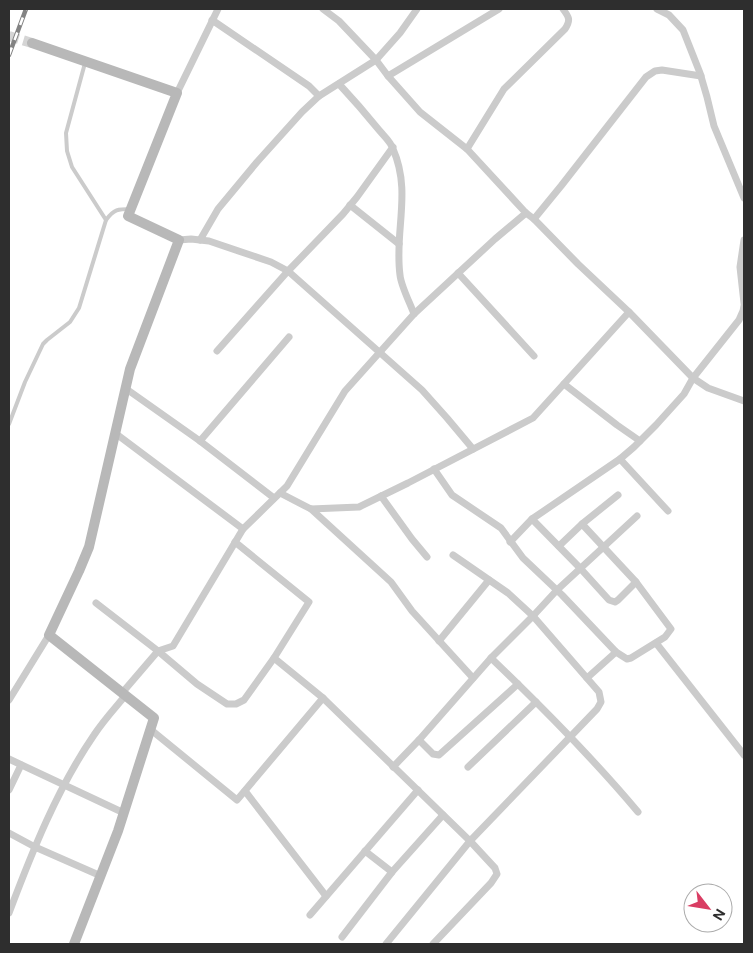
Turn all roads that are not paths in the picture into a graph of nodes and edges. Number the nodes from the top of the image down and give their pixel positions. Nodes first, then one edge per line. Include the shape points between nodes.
1 (218, 9) edge
2 (324, 9) edge
3 (417, 9) edge
4 (499, 9) edge
5 (563, 9) edge
6 (657, 9) edge
7 (212, 20) junction
8 (32, 43) tunnel mouth
9 (376, 60) junction
10 (85, 62) junction
11 (388, 76) junction
12 (701, 76) junction
13 (339, 84) junction
14 (177, 93) junction
15 (319, 96) junction
16 (393, 147) junction
17 (467, 149) junction
18 (744, 198) edge
19 (350, 205) junction
20 (131, 209) junction
21 (526, 213) junction
22 (534, 219) junction
23 (106, 220) junction
24 (179, 240) junction
25 (200, 240) junction
26 (744, 240) edge
27 (399, 244) junction
28 (288, 271) junction
29 (458, 273) junction
30 (744, 304) edge
31 (629, 312) junction
32 (414, 314) junction
33 (289, 337) dead end
34 (217, 351) dead end
35 (380, 352) junction
36 (534, 356) dead end
37 (693, 378) junction
38 (564, 384) junction
39 (125, 388) junction
40 (744, 401) edge
41 (9, 424) edge
42 (115, 433) junction
43 (200, 441) junction
44 (640, 441) junction
45 (473, 449) junction
46 (620, 459) junction
47 (434, 470) junction
48 (277, 495) junction
49 (618, 495) dead end
50 (382, 496) junction
51 (311, 509) junction
52 (668, 511) dead end
53 (637, 516) dead end
54 (532, 519) junction
55 (582, 524) junction
56 (242, 528) junction
57 (235, 542) junction
58 (510, 542) junction
59 (559, 546) junction
60 (602, 547) junction
61 (453, 555) dead end
62 (427, 557) dead end
63 (580, 568) junction
64 (489, 580) junction
65 (636, 582) junction
66 (557, 590) junction
67 (96, 603) dead end
68 (533, 616) junction
69 (49, 635) junction
70 (440, 641) junction
71 (656, 642) junction
72 (158, 651) junction
73 (616, 652) junction
74 (274, 658) junction
75 (491, 658) junction
76 (473, 678) junction
77 (588, 678) junction
78 (518, 684) junction
79 (123, 694) junction
80 (323, 698) junction
81 (9, 700) edge
82 (536, 702) junction
83 (150, 729) junction
84 (571, 736) junction
85 (419, 740) junction
86 (744, 755) edge
87 (9, 759) edge
88 (21, 765) junction
89 (393, 767) junction
90 (468, 767) dead end
91 (64, 785) junction
92 (9, 790) edge
93 (418, 790) junction
94 (245, 791) junction
95 (638, 812) dead end
96 (124, 813) junction
97 (443, 815) junction
98 (9, 833) edge
99 (470, 841) junction
100 (35, 847) junction
101 (365, 851) junction
102 (392, 872) junction
103 (101, 876) junction
104 (326, 896) junction
105 (9, 913) edge
106 (310, 915) dead end
107 (342, 937) dead end
108 (74, 944) edge
109 (386, 944) edge
110 (433, 944) edge

1 - 7 street
2 - 9 street
3 - 9 street
4 - 11 street
5 - 17 street via 569,23 565,29 504,89
6 - 12 street via 683,30
7 - 14 street
7 - 15 street via 301,80
8 - 10 main road
9 - 11 street
9 - 13 street
10 - 14 main road
10 - 23 lane via 66,133 68,151 72,167
11 - 17 street via 420,112
12 - 18 street via 714,126
12 - 22 street via 662,70 646,78
13 - 15 street
13 - 16 street
14 - 20 main road
15 - 25 street via 218,209
16 - 19 street
16 - 27 street via 403,184
17 - 21 street
19 - 27 street
19 - 28 street
20 - 23 lane via 112,212
20 - 24 main road via 128,216
21 - 22 street
21 - 29 street
22 - 31 street
23 - 41 lane via 80,308 70,322 43,344
24 - 25 street
24 - 39 main road
25 - 28 street via 263,259
26 - 30 street via 740,267
27 - 32 street via 400,277
28 - 34 street
28 - 35 street
29 - 32 street
29 - 36 street
30 - 37 street via 739,320
31 - 37 street
31 - 38 street
32 - 35 street
33 - 43 street
35 - 45 street via 422,390
35 - 48 street via 345,392 287,486
37 - 40 street via 708,388
37 - 44 street via 684,394
38 - 44 street
38 - 45 street via 533,418
39 - 42 main road
39 - 43 street
42 - 56 street
42 - 69 main road via 89,546
43 - 48 street
44 - 46 street
45 - 47 street
46 - 52 street
46 - 54 street
47 - 50 street
47 - 58 street via 452,495 501,528
48 - 51 street
48 - 56 street
49 - 55 street
50 - 51 street via 359,507
50 - 62 street
51 - 70 street via 391,582
53 - 60 street
54 - 58 street
54 - 59 street
55 - 59 street
55 - 60 street
56 - 57 street
57 - 72 street via 172,646
57 - 74 street via 309,602
58 - 66 street
59 - 63 street
60 - 63 street
60 - 65 street
61 - 64 street
63 - 65 street via 612,602
63 - 66 street
64 - 68 street
64 - 70 street
65 - 71 street via 671,628
66 - 68 street
66 - 73 street
67 - 72 street
68 - 75 street
68 - 77 street
69 - 79 main road
69 - 81 street
70 - 76 street
71 - 73 street via 631,658
71 - 86 street
72 - 74 street via 226,704 244,700
72 - 79 street
73 - 77 street
74 - 80 street
75 - 76 street
75 - 78 street
76 - 85 street
77 - 84 street via 599,692 601,702
78 - 82 street
78 - 85 street via 439,755 433,754
79 - 83 main road via 154,718
79 - 91 street via 94,734
80 - 89 street
80 - 94 street
82 - 84 street
82 - 90 street
83 - 94 street via 237,800
83 - 96 main road
84 - 95 street
84 - 99 street
85 - 89 street
87 - 88 street
88 - 91 street
88 - 92 street
89 - 93 street
91 - 96 street
91 - 100 street
93 - 97 street
93 - 101 street
94 - 104 street
96 - 103 main road
97 - 99 street
97 - 102 street
98 - 100 street
99 - 109 street
99 - 110 street via 497,874
100 - 103 street
100 - 105 street
101 - 102 street
101 - 104 street
102 - 107 street
103 - 108 main road
104 - 106 street

